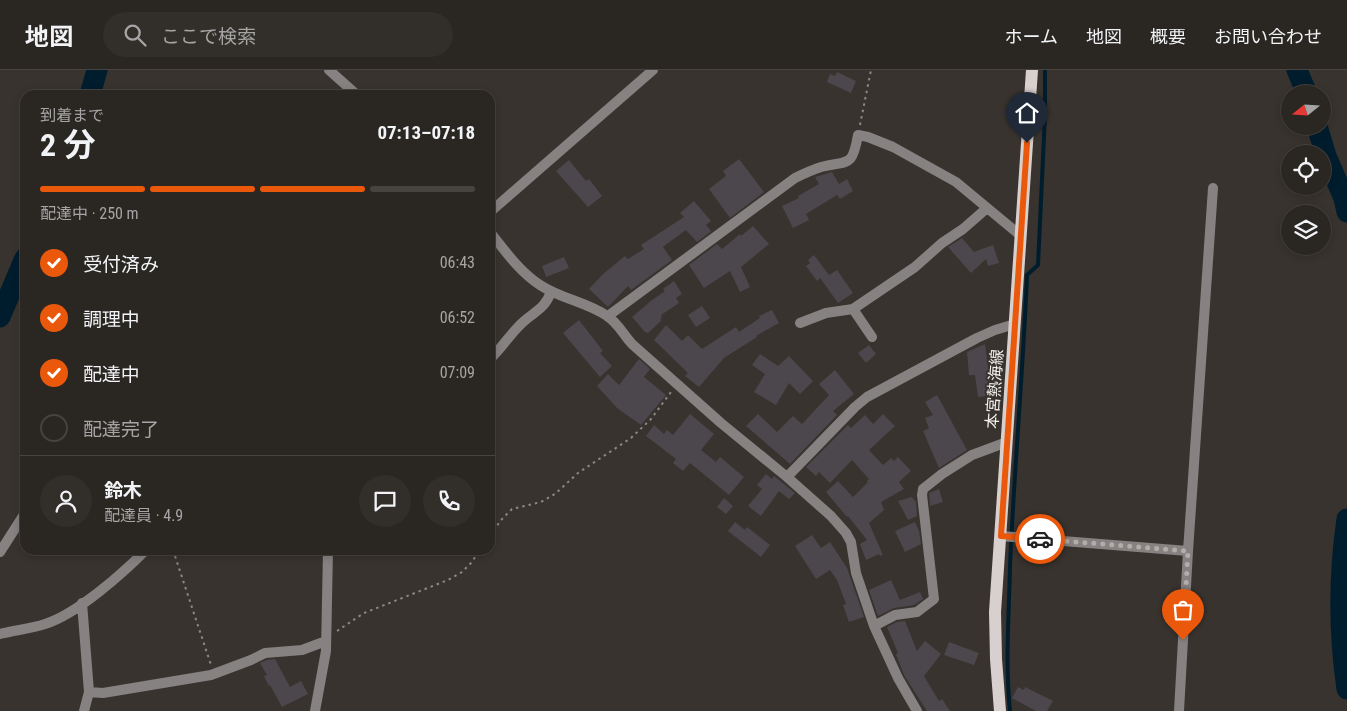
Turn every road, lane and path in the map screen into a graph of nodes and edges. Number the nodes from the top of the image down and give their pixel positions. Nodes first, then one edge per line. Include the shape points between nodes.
1 (329, 70) edge
2 (653, 70) edge
3 (871, 70) edge
4 (1032, 70) edge
5 (351, 90) edge
6 (858, 135) junction
7 (1213, 188) dead end
8 (495, 208) edge
9 (987, 208) junction
10 (1020, 236) junction
11 (495, 238) edge
12 (552, 292) junction
13 (854, 309) junction
14 (608, 316) junction
15 (800, 322) dead end
16 (1015, 324) junction
17 (872, 337) dead end
18 (495, 355) edge
19 (677, 384) junction
20 (1007, 442) junction
21 (787, 477) junction
22 (20, 521) edge
23 (495, 529) edge
24 (1001, 536) junction
25 (1188, 551) junction
26 (0, 552) edge
27 (141, 555) edge
28 (175, 555) edge
29 (328, 555) edge
30 (477, 555) edge
31 (82, 603) junction
32 (874, 626) junction
33 (0, 634) edge
34 (326, 637) junction
35 (211, 675) junction
36 (89, 692) junction
37 (84, 711) edge
38 (315, 711) edge
39 (917, 711) edge
40 (1000, 711) edge
41 (1179, 711) edge

1 - 5 street
2 - 8 street
3 - 6 path
4 - 10 main road, 本宮熱海線
6 - 9 street via 893,147 940,172
6 - 14 street via 851,159 795,178
7 - 25 street
9 - 10 street
9 - 13 street via 915,267
10 - 16 main road, 本宮熱海線
11 - 12 street via 534,281
12 - 14 street
12 - 18 street via 545,306 518,326
13 - 15 street via 826,313
13 - 17 street
14 - 19 street via 632,344
16 - 20 main road, 本宮熱海線
16 - 21 street via 962,346 867,398
19 - 21 street
19 - 23 path via 651,420 631,438 578,473 548,498 512,510
20 - 24 main road, 本宮熱海線
20 - 32 street via 972,455 923,489 934,599 917,612 895,615
21 - 32 street via 846,532
22 - 26 street
24 - 25 street
24 - 40 main road, 本宮熱海線 via 995,612
25 - 41 street
27 - 31 street
28 - 35 path
29 - 34 street
30 - 34 path via 448,580 364,613
31 - 33 street via 45,624
31 - 36 street
32 - 39 street
34 - 35 street via 302,650 265,652
34 - 38 street via 324,668
35 - 36 street via 103,693
36 - 37 street

